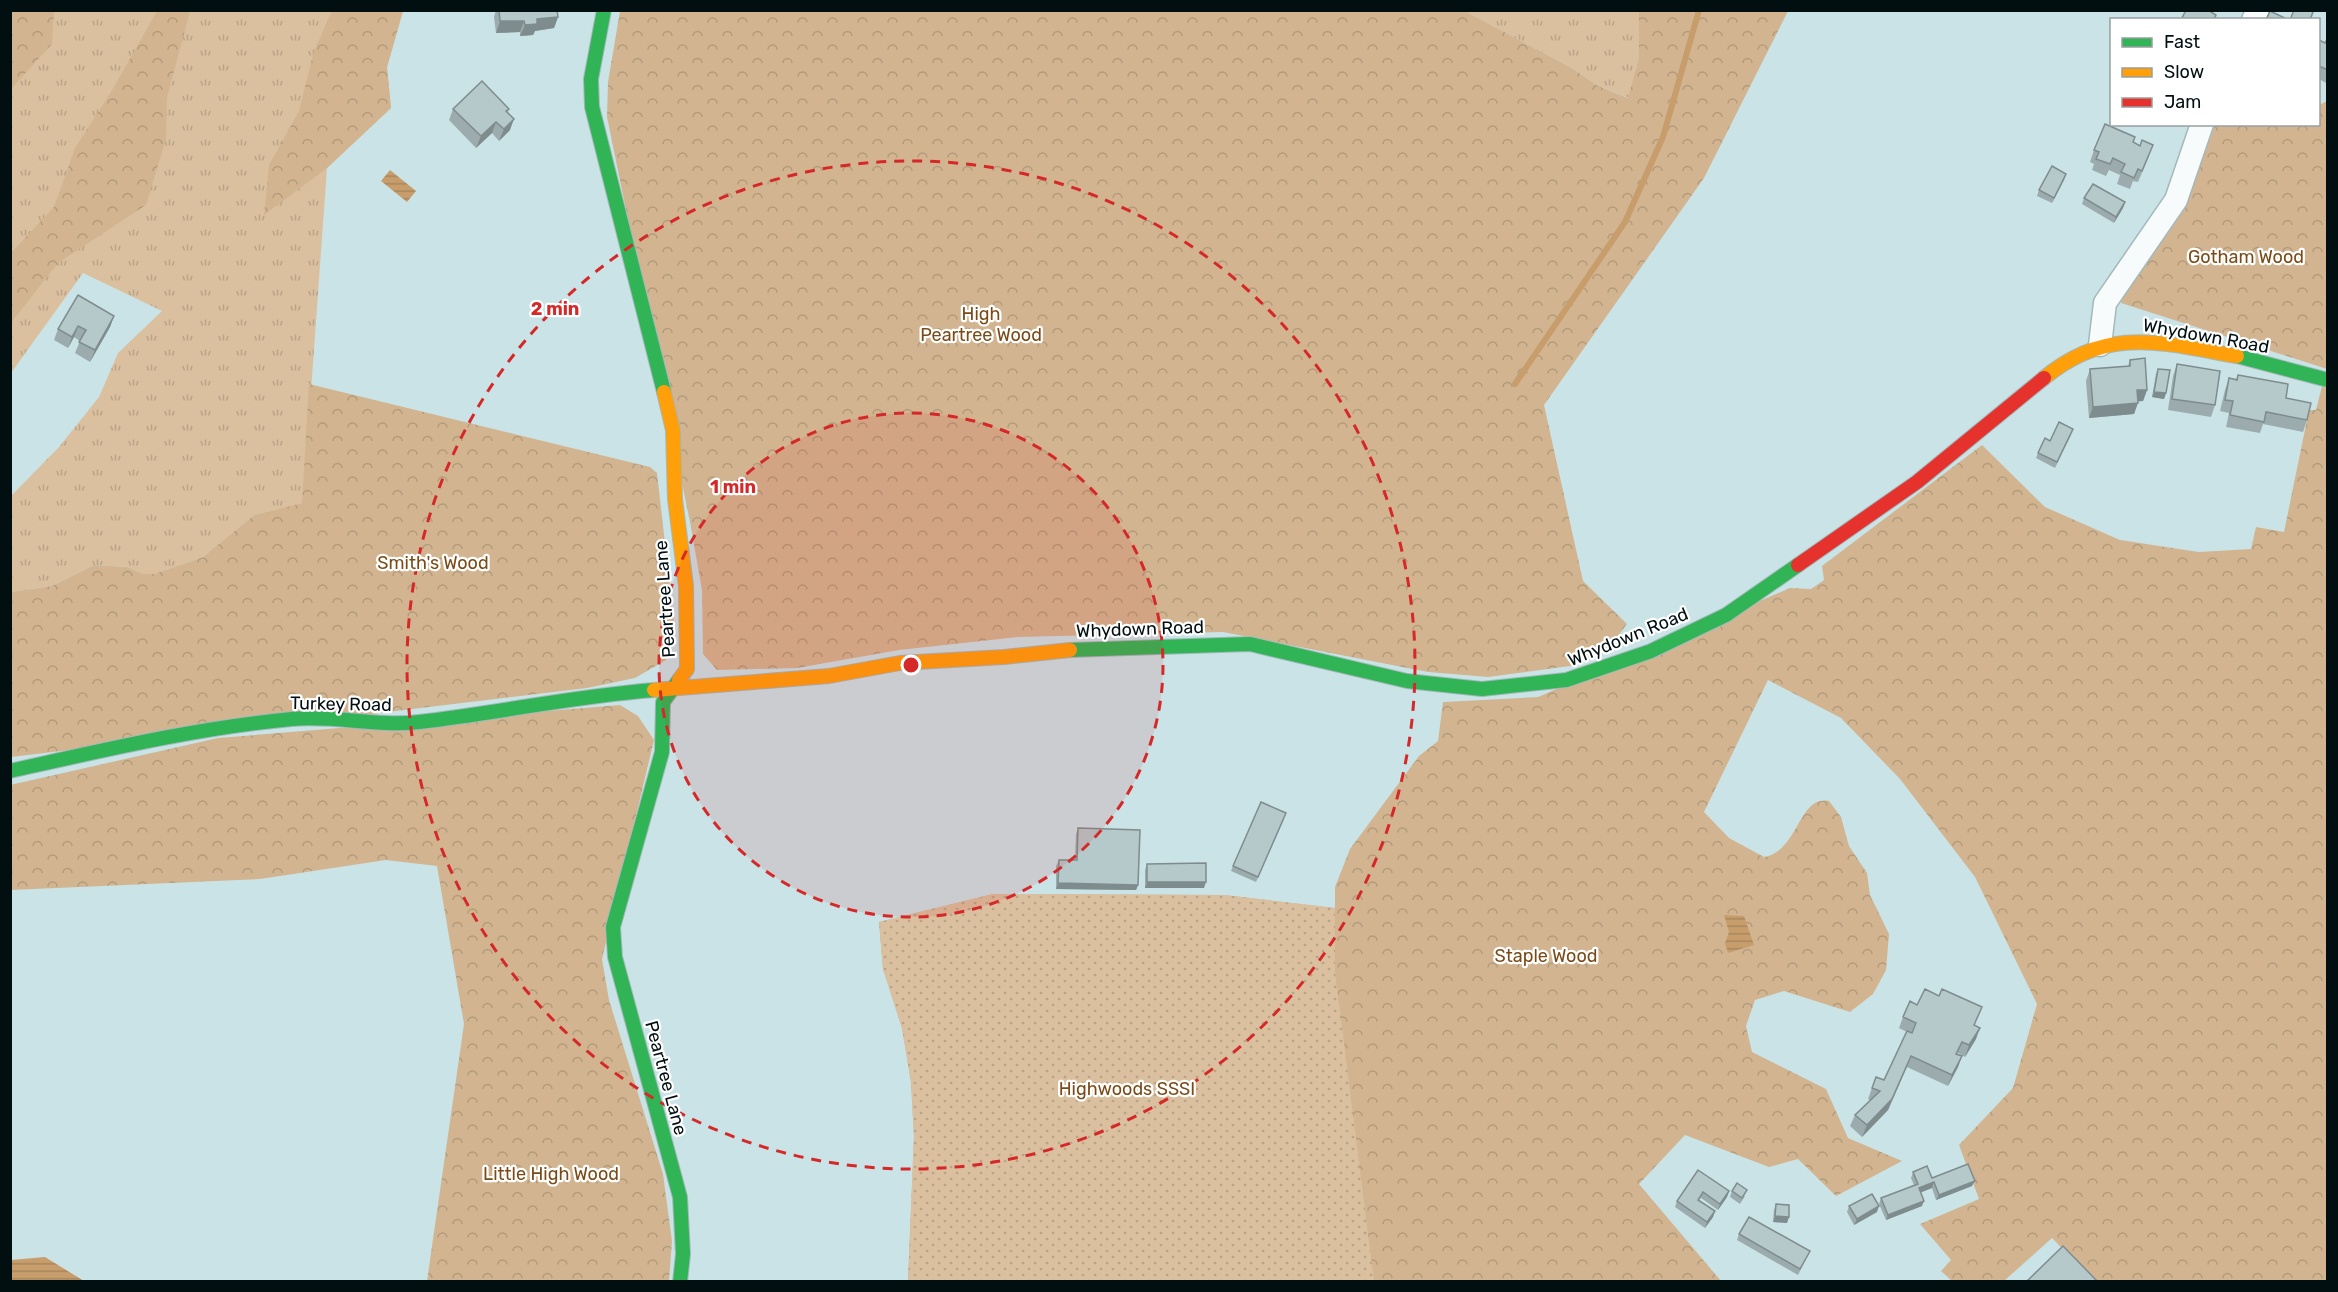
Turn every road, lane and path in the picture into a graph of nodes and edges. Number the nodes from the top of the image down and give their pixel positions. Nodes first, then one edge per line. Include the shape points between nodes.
1 (604, 10) edge
2 (2201, 126) edge
3 (2100, 345) junction
4 (2328, 380) edge
5 (673, 688) junction
6 (10, 771) edge
7 (680, 1281) edge

1 - 5 street, Peartree Lane via 591,79 592,107 673,430 675,499 686,586 687,669
2 - 3 street via 2176,200 2105,303
3 - 4 street, Whydown Road via 2137,341 2236,356
3 - 5 street, Whydown Road via 2065,360 1917,482 1726,615 1651,651 1566,681 1482,689 1407,681 1250,644 1086,648 900,663 829,676
5 - 6 street, Turkey Road via 603,694 417,722 375,724 336,718 295,719 192,731
5 - 7 street, Peartree Lane via 663,702 662,752 613,927 615,957 680,1197

